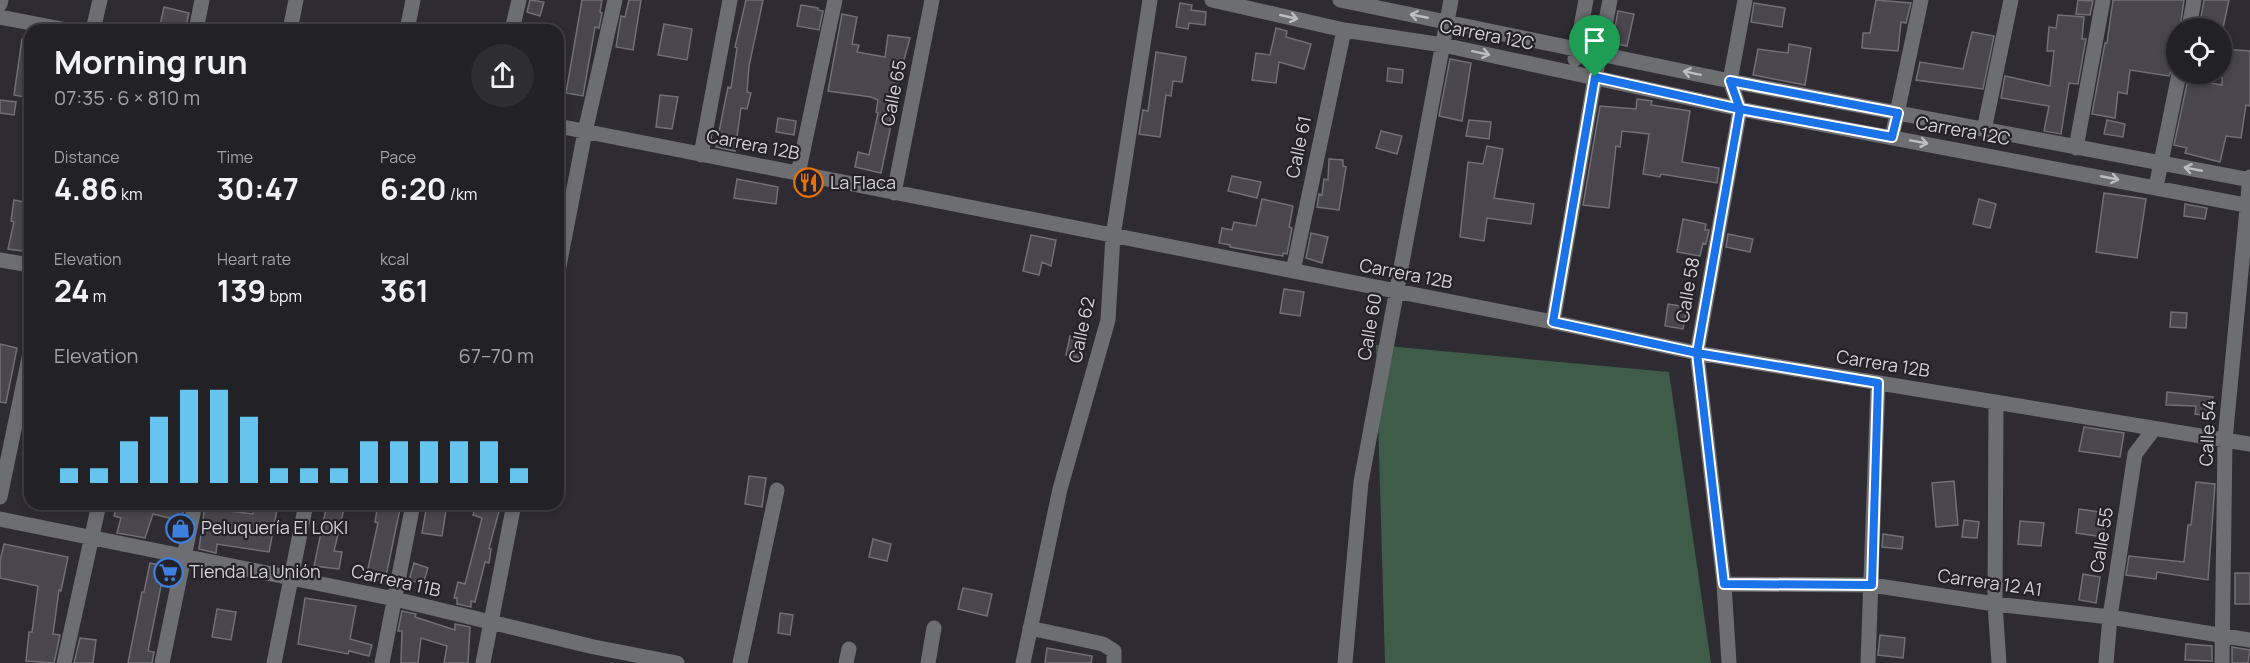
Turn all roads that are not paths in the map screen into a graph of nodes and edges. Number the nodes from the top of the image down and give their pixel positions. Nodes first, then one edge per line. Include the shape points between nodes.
1 (100, 0) edge
2 (202, 0) edge
3 (296, 0) edge
4 (413, 0) edge
5 (519, 0) edge
6 (615, 0) edge
7 (730, 0) edge
8 (836, 0) edge
9 (932, 0) edge
10 (1150, 0) edge
11 (1212, 0) edge
12 (1451, 0) edge
13 (1586, 0) edge
14 (1610, 0) edge
15 (1745, 0) edge
16 (1921, 0) edge
17 (2011, 0) edge
18 (2103, 0) edge
19 (2194, 0) edge
20 (1347, 1) edge
21 (1252, 4) edge
22 (0, 17) edge
23 (2191, 18) edge
24 (1447, 22) junction
25 (36, 24) edge
26 (94, 24) edge
27 (197, 24) edge
28 (291, 24) edge
29 (408, 24) edge
30 (513, 24) edge
31 (1344, 30) junction
32 (1443, 45) junction
33 (1577, 49) junction
34 (1599, 54) junction
35 (1572, 72) junction
36 (1595, 77) junction
37 (1730, 81) junction
38 (2177, 84) edge
39 (1740, 109) junction
40 (1898, 113) junction
41 (564, 127) edge
42 (1984, 130) junction
43 (585, 132) junction
44 (1892, 137) junction
45 (2076, 148) junction
46 (701, 155) junction
47 (2161, 162) junction
48 (798, 174) junction
49 (2250, 179) edge
50 (2156, 187) junction
51 (894, 193) junction
52 (2248, 206) edge
53 (1113, 236) junction
54 (564, 240) edge
55 (0, 260) edge
56 (24, 264) edge
57 (1293, 271) junction
58 (1396, 291) junction
59 (1553, 322) junction
60 (1697, 353) junction
61 (24, 381) edge
62 (1878, 383) junction
63 (1996, 403) junction
64 (2154, 429) junction
65 (2225, 440) junction
66 (2250, 444) edge
67 (777, 490) dead end
68 (0, 497) edge
69 (98, 510) edge
70 (194, 510) edge
71 (305, 510) edge
72 (413, 510) edge
73 (513, 510) edge
74 (0, 519) edge
75 (92, 538) junction
76 (184, 558) junction
77 (292, 578) junction
78 (1724, 584) junction
79 (1872, 585) junction
80 (395, 599) junction
81 (1995, 604) junction
82 (2110, 617) junction
83 (492, 623) junction
84 (934, 628) dead end
85 (1030, 628) junction
86 (2223, 636) junction
87 (2250, 640) edge
88 (64, 663) edge
89 (162, 663) edge
90 (274, 663) edge
91 (382, 663) edge
92 (483, 663) edge
93 (677, 663) edge
94 (740, 663) edge
95 (928, 663) edge
96 (1023, 663) edge
97 (1114, 663) edge
98 (1345, 663) edge
99 (1729, 663) edge
100 (1868, 663) edge
101 (1999, 663) edge
102 (2106, 663) edge
103 (2222, 663) edge

1 - 26 street
2 - 27 street
3 - 28 street
4 - 29 street
5 - 30 street
6 - 43 street
7 - 46 street
8 - 48 street
9 - 51 street, Calle 65
10 - 53 street, Calle 62
11 - 21 street, Carrera 12C
12 - 24 street, Calle 60
13 - 33 street
14 - 34 street
15 - 37 street
16 - 40 street
17 - 42 street
18 - 45 street
19 - 23 street
24 -> 20 street, Carrera 12C
21 -> 31 street, Carrera 12C
22 - 25 street
24 - 32 street, Calle 60
24 - 33 street, Carrera 12C
31 - 32 street, Carrera 12C
31 - 57 street, Calle 61
32 -> 35 street, Carrera 12C
32 - 58 street, Calle 60
33 - 34 street, Carrera 12C
33 - 35 street
34 - 36 street
37 -> 34 street, Carrera 12C
35 - 36 street, Carrera 12C
36 - 39 street, Carrera 12C
36 - 59 street
37 - 39 street, Calle 58
37 - 40 street, Carrera 12C
38 - 47 street
39 - 44 street, Carrera 12C
39 - 60 street, Calle 58
40 - 42 street, Carrera 12C
40 - 44 street
41 - 43 street, Carrera 12B
42 - 45 street, Carrera 12C
43 - 46 street, Carrera 12B
43 - 54 street
44 -> 50 street, Carrera 12C
45 - 47 street, Carrera 12C
46 - 48 street, Carrera 12B
49 -> 47 street, Carrera 12C
47 - 50 street
48 - 51 street, Carrera 12B
49 - 52 street
50 - 52 street, Carrera 12C
51 - 53 street, Carrera 12B
52 - 65 street, Calle 54
53 - 57 street, Carrera 12B
53 - 85 street, Calle 62 via 1108,320 1060,489
55 - 56 street
57 - 58 street, Carrera 12B
58 - 59 street, Carrera 12B
58 - 98 street, Calle 60 via 1361,482
59 - 60 street, Carrera 12B
60 - 62 street, Carrera 12B
60 - 78 street, Calle 58
61 - 68 street
62 - 63 street, Carrera 12B
62 - 79 street
63 - 64 street, Carrera 12B
63 - 81 street
64 - 65 street, Carrera 12B
64 - 82 street, Calle 55 via 2135,454
65 - 66 street, Carrera 12B
65 - 86 street, Calle 54
67 - 94 street
69 - 75 street
70 - 76 street
71 - 77 street
72 - 80 street
73 - 83 street
74 - 75 street, Carrera 11B
75 - 76 street, Carrera 11B
75 - 88 street
76 - 77 street, Carrera 11B
76 - 89 street
77 - 80 street, Carrera 11B
77 - 90 street
78 - 79 street, Carrera 12 A1
78 - 99 street, Calle 58
79 - 81 street, Carrera 12 A1
79 - 100 street
80 - 83 street, Carrera 11B
80 - 91 street
81 - 82 street, Carrera 12 A1
81 - 101 street
82 - 86 street, Carrera 12 A1
82 - 102 street, Calle 55
83 - 92 street
83 - 93 street, Carrera 11B
84 - 95 street
85 - 96 street, Calle 62
85 - 97 street via 1103,644 1114,651
86 - 87 street, Carrera 12 A1
86 - 103 street, Calle 54

